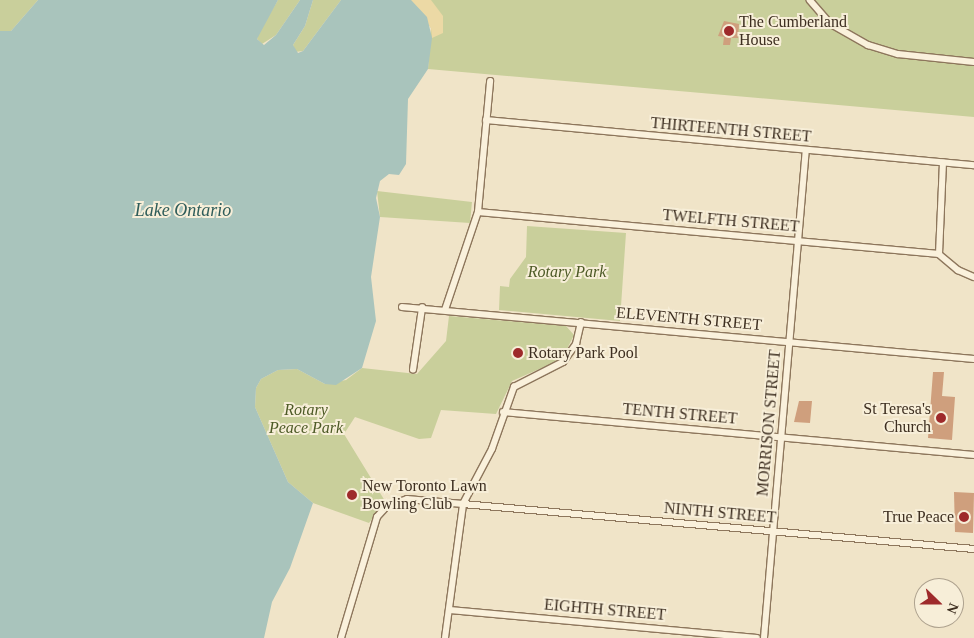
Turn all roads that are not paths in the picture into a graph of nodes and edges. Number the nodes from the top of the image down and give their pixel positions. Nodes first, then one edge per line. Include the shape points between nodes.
1 (810, 0) edge
2 (974, 62) edge
3 (490, 82) dead end
4 (486, 120) junction
5 (806, 151) junction
6 (943, 162) junction
7 (974, 165) edge
8 (478, 212) junction
9 (799, 241) junction
10 (939, 254) junction
11 (974, 277) edge
12 (402, 307) dead end
13 (422, 308) junction
14 (445, 310) junction
15 (581, 323) junction
16 (790, 342) junction
17 (974, 359) edge
18 (413, 370) dead end
19 (503, 412) junction
20 (782, 437) junction
21 (974, 455) edge
22 (463, 504) junction
23 (773, 532) junction
24 (974, 549) edge
25 (450, 610) junction
26 (341, 638) edge
27 (444, 638) edge
28 (757, 638) edge
29 (764, 638) edge

1 - 2 street via 840,31 868,45 898,54
3 - 4 street
4 - 5 street, THIRTEENTH STREET
4 - 8 street
5 - 6 street, THIRTEENTH STREET
5 - 9 street, MORRISON STREET
6 - 7 street, THIRTEENTH STREET
6 - 10 street
8 - 9 street, TWELFTH STREET
8 - 14 street
9 - 10 street, TWELFTH STREET
9 - 16 street, MORRISON STREET
10 - 11 street via 958,270
12 - 13 street, ELEVENTH STREET
13 - 14 street, ELEVENTH STREET
13 - 18 street
14 - 15 street, ELEVENTH STREET
15 - 16 street, ELEVENTH STREET
15 - 19 street via 579,338 567,358 551,370 518,383
16 - 17 street, ELEVENTH STREET
16 - 20 street, MORRISON STREET
19 - 20 street, TENTH STREET
19 - 22 street via 492,449
20 - 21 street, TENTH STREET
20 - 23 street, MORRISON STREET
22 - 23 street, NINTH STREET
22 - 25 street
22 - 26 street, NINTH STREET via 407,499 382,511 371,532
23 - 24 street, NINTH STREET
23 - 29 street, MORRISON STREET
25 - 27 street
25 - 28 street, EIGHTH STREET

